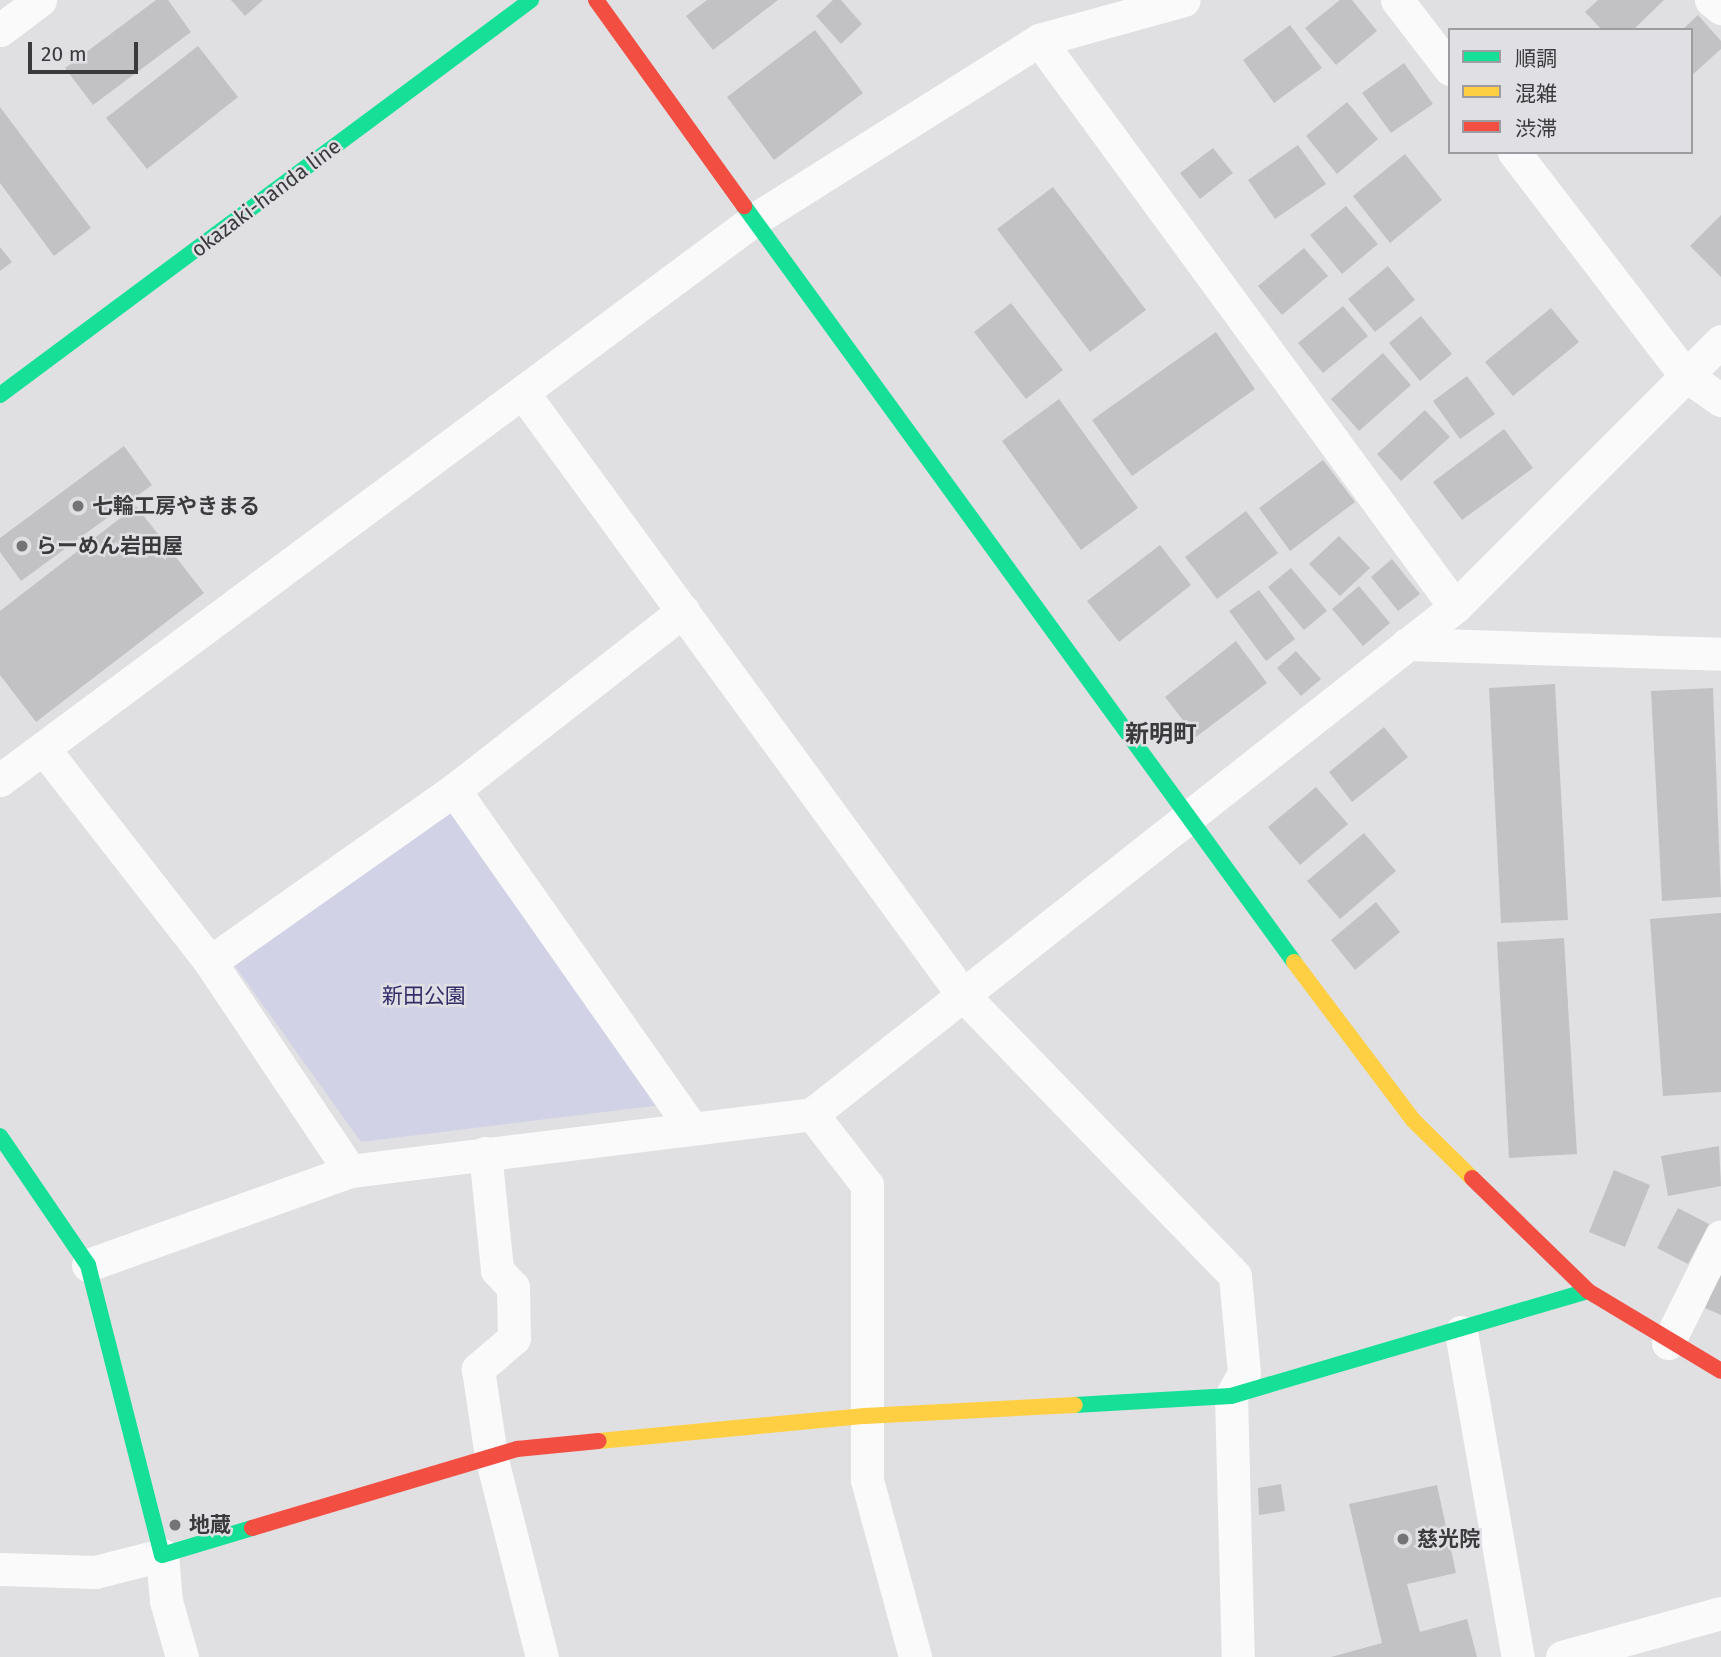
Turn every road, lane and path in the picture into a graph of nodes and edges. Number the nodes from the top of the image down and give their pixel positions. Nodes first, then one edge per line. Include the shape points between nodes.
1 (40, 0) edge
2 (531, 0) edge
3 (596, 0) edge
4 (1184, 0) edge
5 (1396, 0) edge
6 (1711, 0) edge
7 (1721, 8) edge
8 (0, 30) edge
9 (1039, 40) junction
10 (1448, 66) edge
11 (1516, 154) edge
12 (755, 219) junction
13 (1721, 341) edge
14 (1685, 375) junction
15 (523, 393) junction
16 (0, 395) edge
17 (1721, 400) edge
18 (1455, 607) junction
19 (683, 611) junction
20 (1407, 644) junction
21 (1721, 654) edge
22 (43, 748) junction
23 (0, 780) edge
24 (454, 790) junction
25 (1186, 819) junction
26 (210, 962) junction
27 (962, 994) junction
28 (812, 1114) junction
29 (691, 1127) junction
30 (0, 1136) edge
31 (485, 1153) junction
32 (350, 1171) junction
33 (1721, 1236) edge
34 (88, 1265) junction
35 (1588, 1291) junction
36 (1461, 1332) junction
37 (1668, 1343) junction
38 (1721, 1371) edge
39 (1231, 1396) junction
40 (865, 1416) junction
41 (491, 1456) junction
42 (162, 1555) junction
43 (0, 1569) edge
44 (1721, 1613) edge
45 (182, 1657) edge
46 (542, 1657) edge
47 (915, 1657) edge
48 (1238, 1657) edge
49 (1518, 1657) edge
50 (1562, 1657) edge

1 - 8 street
2 - 16 street, okazaki-handa line
3 - 12 street
4 - 9 street
5 - 10 street
6 - 7 street
9 - 12 street
9 - 18 street
11 - 14 street
12 - 15 street
12 - 25 street
13 - 14 street
14 - 17 street
14 - 18 street
15 - 19 street
15 - 22 street
18 - 20 street
19 - 24 street
19 - 27 street
20 - 21 street
20 - 25 street
22 - 23 street
22 - 26 street
24 - 26 street
24 - 29 street
25 - 27 street
25 - 35 street via 1413,1120
26 - 32 street
27 - 28 street
27 - 39 street via 1235,1276 1244,1373
28 - 29 street
28 - 40 street via 867,1185
29 - 31 street
30 - 34 street
31 - 32 street
31 - 41 street via 497,1270 513,1287 514,1339 478,1369
32 - 34 street
33 - 37 street
34 - 42 street
35 - 36 street
35 - 37 street
36 - 39 street
36 - 49 street
37 - 38 street
39 - 40 street
39 - 48 street
40 - 41 street via 517,1449
40 - 47 street via 867,1479
41 - 42 street
41 - 46 street
42 - 43 street via 95,1572
42 - 45 street via 166,1601
44 - 50 street

